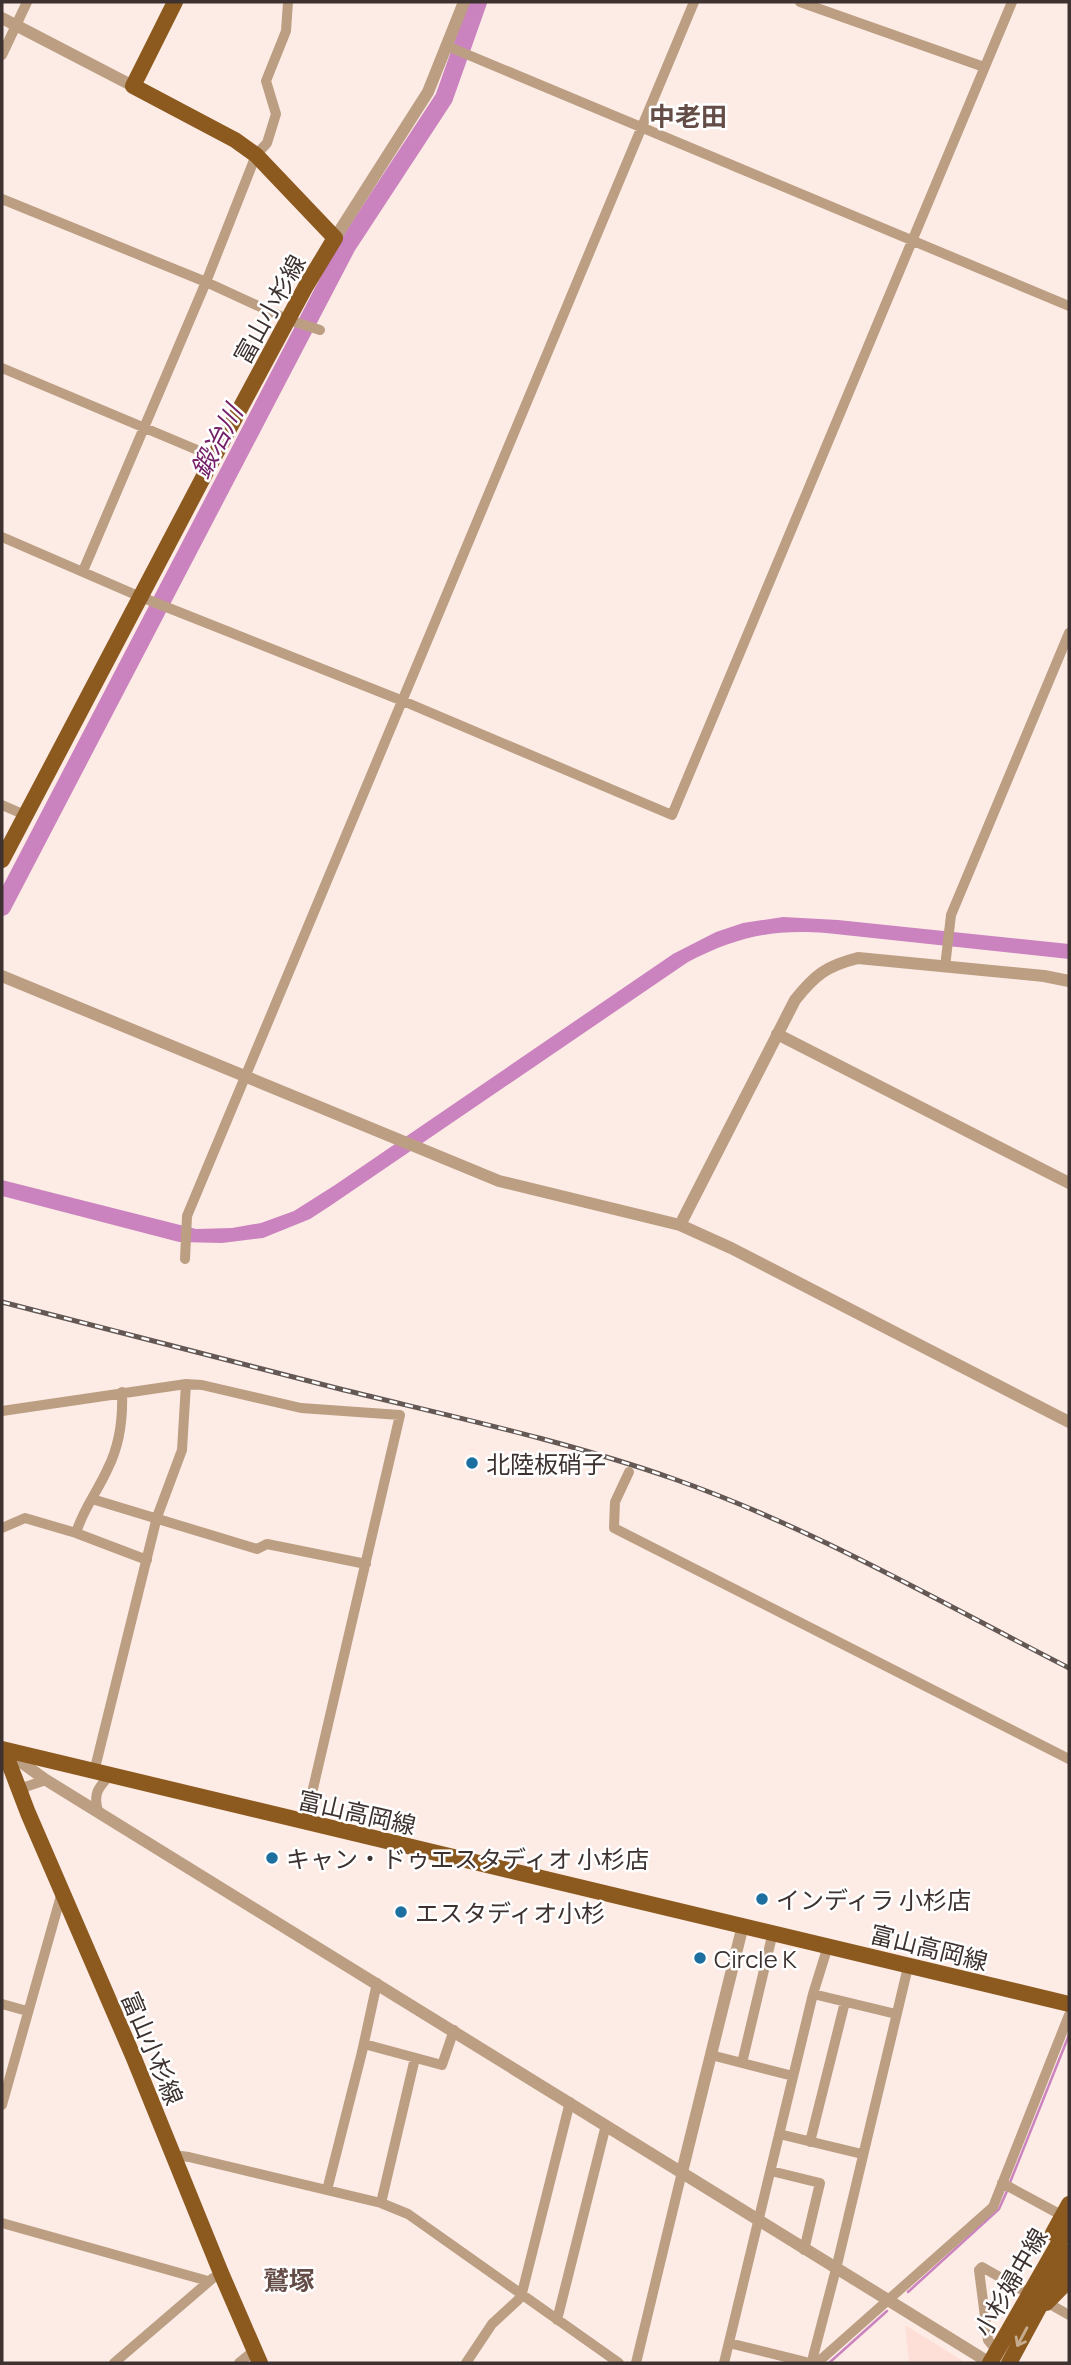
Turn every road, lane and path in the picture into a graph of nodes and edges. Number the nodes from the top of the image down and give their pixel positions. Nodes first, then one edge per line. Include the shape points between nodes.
1 (26, 2) edge
2 (175, 2) edge
3 (288, 2) edge
4 (464, 2) edge
5 (694, 2) edge
6 (800, 2) edge
7 (1012, 2) edge
8 (2, 19) edge
9 (14, 25) junction
10 (449, 47) junction
11 (2, 55) edge
12 (984, 67) junction
13 (132, 86) junction
14 (643, 127) junction
15 (256, 155) junction
16 (2, 199) edge
17 (335, 239) junction
18 (912, 240) junction
19 (206, 282) junction
20 (1069, 306) edge
21 (293, 321) junction
22 (320, 330) dead end
23 (2, 368) edge
24 (142, 427) junction
25 (214, 457) junction
26 (2, 537) edge
27 (83, 571) junction
28 (143, 598) junction
29 (1069, 633) edge
30 (403, 701) junction
31 (2, 805) edge
32 (26, 815) junction
33 (2, 860) edge
34 (945, 967) junction
35 (2, 976) edge
36 (1069, 981) edge
37 (777, 1034) junction
38 (246, 1076) junction
39 (1069, 1183) edge
40 (680, 1225) junction
41 (185, 1259) dead end
42 (186, 1384) junction
43 (122, 1392) junction
44 (2, 1411) edge
45 (1069, 1422) edge
46 (629, 1472) dead end
47 (92, 1499) junction
48 (157, 1517) junction
49 (2, 1528) edge
50 (76, 1533) junction
51 (147, 1560) junction
52 (366, 1564) junction
53 (3, 1750) edge
54 (1069, 1759) edge
55 (101, 1774) junction
56 (46, 1780) junction
57 (22, 1798) junction
58 (97, 1811) junction
59 (305, 1823) junction
60 (62, 1892) junction
61 (743, 1925) junction
62 (773, 1932) junction
63 (828, 1946) junction
64 (908, 1967) junction
65 (377, 1983) junction
66 (813, 1994) junction
67 (845, 2002) junction
68 (2, 2004) edge
69 (1069, 2004) edge
70 (27, 2011) junction
71 (896, 2014) junction
72 (1069, 2015) edge
73 (454, 2030) junction
74 (364, 2045) junction
75 (711, 2055) junction
76 (415, 2058) junction
77 (742, 2063) junction
78 (793, 2076) junction
79 (570, 2102) junction
80 (2, 2105) edge
81 (606, 2125) junction
82 (779, 2134) junction
83 (810, 2142) junction
84 (862, 2154) junction
85 (173, 2155) junction
86 (771, 2171) junction
87 (682, 2172) junction
88 (1002, 2183) junction
89 (327, 2190) junction
90 (381, 2203) junction
91 (1067, 2215) edge
92 (760, 2222) junction
93 (2, 2223) edge
94 (804, 2249) junction
95 (1069, 2252) edge
96 (836, 2269) junction
97 (1056, 2275) edge
98 (215, 2277) junction
99 (522, 2293) junction
100 (890, 2301) junction
101 (1033, 2302) junction
102 (1069, 2315) edge
103 (557, 2320) junction
104 (729, 2343) junction
105 (257, 2357) edge
106 (998, 2359) edge
107 (114, 2363) edge
108 (239, 2363) edge
109 (466, 2363) edge
110 (619, 2363) edge
111 (636, 2363) edge
112 (724, 2363) edge
113 (814, 2363) edge

1 - 9 street
2 - 13 main road
3 - 15 street via 286,31 266,81 276,114 267,143
4 - 10 street
5 - 14 street
6 - 12 street
7 - 12 street
8 - 9 street
9 - 11 street
9 - 13 street
10 - 14 street
10 - 17 street via 428,92
12 - 18 street
13 - 15 main road, 富山小杉線
14 - 18 street
14 - 30 street
15 - 17 main road, 富山小杉線
15 - 19 street
16 - 19 street
17 - 21 main road, 富山小杉線
18 - 20 street
18 - 30 street via 671,815
19 - 21 street
19 - 24 street
21 - 22 street
21 - 25 main road, 富山小杉線
23 - 24 street
24 - 25 street
24 - 27 street
25 - 28 main road, 富山小杉線
26 - 27 street
27 - 28 street
28 - 30 street
28 - 32 main road, 富山小杉線
29 - 34 street via 951,915
30 - 38 street
31 - 32 street
32 - 33 main road, 富山小杉線
34 - 36 street
34 - 37 street via 858,958 838,963 813,977 794,1000
35 - 38 street
37 - 39 street
37 - 40 street
38 - 40 street via 499,1181
38 - 41 street via 187,1222
40 - 45 street
42 - 43 street
42 - 48 street via 182,1450
42 - 52 street via 301,1408 400,1415
43 - 44 street
43 - 47 street via 122,1423 110,1466
46 - 54 street via 615,1502 614,1528
47 - 48 street
47 - 50 street
48 - 51 street
48 - 52 street via 257,1549 267,1544
49 - 50 street via 25,1518
50 - 51 street
51 - 55 street
52 - 59 street
53 - 55 main road, 富山高岡線
53 - 56 street
53 - 57 main road, 富山小杉線
55 - 58 street via 94,1801
55 - 59 main road, 富山高岡線
56 - 57 street via 25,1787
56 - 58 street
57 - 60 main road, 富山小杉線
58 - 65 street
59 - 61 main road, 富山高岡線
60 - 70 street
60 - 85 main road, 富山小杉線
61 - 62 main road, 富山高岡線
61 - 75 street
62 - 63 main road, 富山高岡線
62 - 77 street
63 - 64 main road, 富山高岡線
63 - 66 street
64 - 69 main road, 富山高岡線
64 - 71 street
65 - 73 street
65 - 74 street
66 - 67 street
66 - 78 street
67 - 71 street
67 - 83 street
68 - 70 street
70 - 80 street
71 - 84 street
72 - 88 street
73 - 76 street via 442,2065
73 - 79 street
74 - 76 street
74 - 89 street
75 - 77 street
75 - 87 street
76 - 90 street
77 - 78 street
78 - 82 street
79 - 81 street
79 - 99 street
81 - 87 street
81 - 103 street
82 - 83 street
82 - 86 street
83 - 84 street
84 - 96 street
85 - 89 street
85 - 98 main road, 富山小杉線
86 - 92 street
86 - 94 street via 821,2183
87 - 92 street
87 - 111 street
88 - 91 street
88 - 100 street via 993,2207
89 - 90 street
90 - 99 street via 408,2214
91 - 97 main road, 小杉婦中線
91 - 101 main road via 1034,2265
92 - 94 street
92 - 104 street
93 - 98 street
94 - 96 street
95 - 97 main road, 小杉婦中線
96 - 100 street
96 - 113 street
97 - 101 main road, 小杉婦中線
97 - 101 main road
98 - 105 main road, 富山小杉線
98 - 107 street
99 - 103 street
99 - 109 street via 484,2333
100 - 106 street
100 - 113 street
101 - 102 street
101 - 106 main road, 小杉婦中線
101 - 106 street via 982,2267 979,2270 988,2340
103 - 110 street
104 - 112 street
104 - 113 street
105 - 108 street

